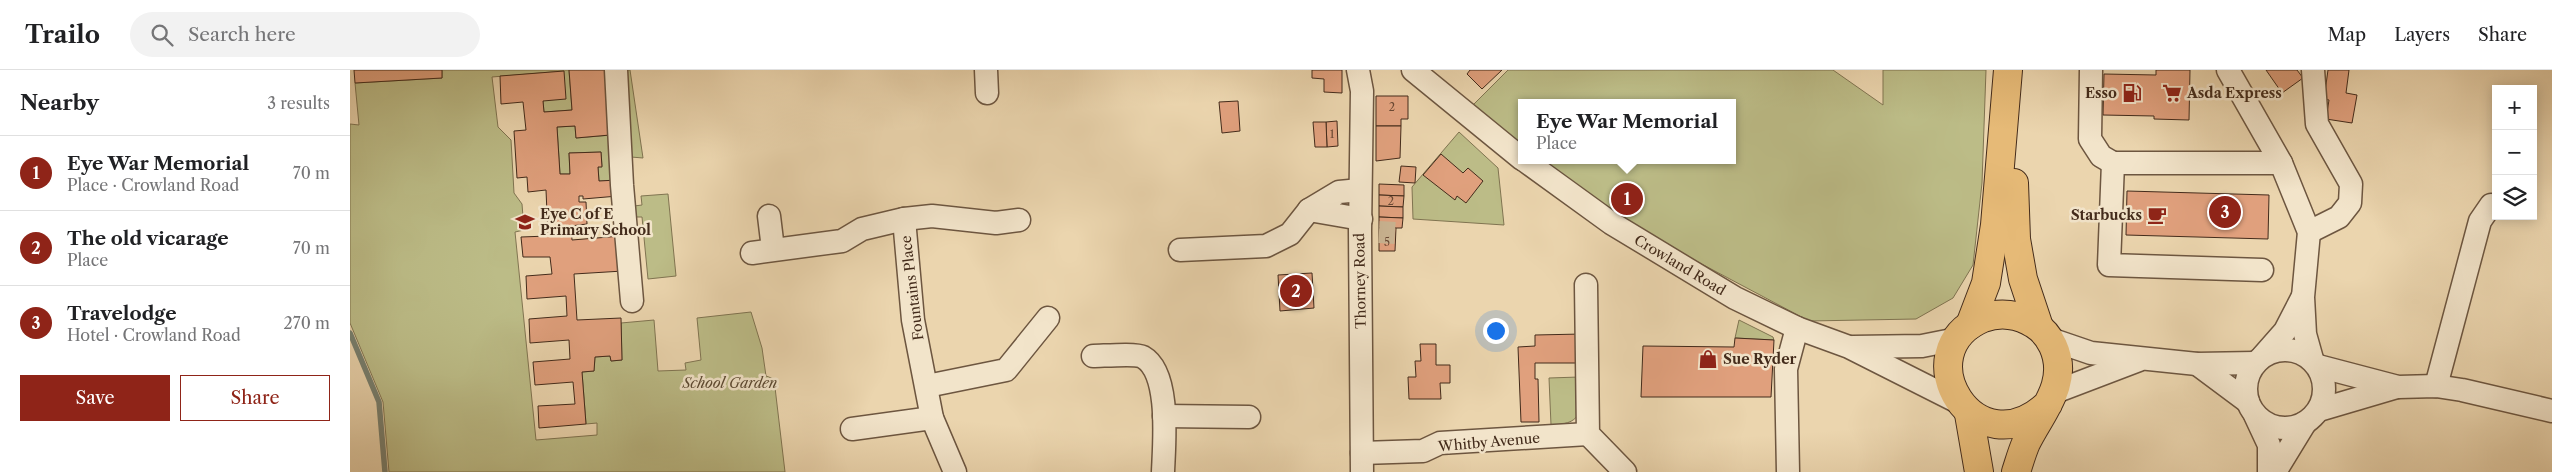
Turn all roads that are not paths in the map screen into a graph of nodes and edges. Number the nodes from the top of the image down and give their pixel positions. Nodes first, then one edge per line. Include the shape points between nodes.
1 (616, 70) edge
2 (986, 70) edge
3 (1377, 70) edge
4 (2091, 70) edge
5 (2228, 70) edge
6 (2313, 70) edge
7 (1412, 71) edge
8 (1360, 80) edge
9 (2007, 82) edge
10 (987, 93) dead end
11 (1518, 156) edge
12 (2112, 163) junction
13 (2281, 163) junction
14 (1528, 164) edge
15 (1360, 190) junction
16 (2491, 206) dead end
17 (1309, 210) junction
18 (769, 216) dead end
19 (904, 219) junction
20 (1018, 220) dead end
21 (1366, 227) junction
22 (2309, 232) junction
23 (1180, 250) dead end
24 (2262, 270) dead end
25 (1586, 285) dead end
26 (2303, 297) junction
27 (632, 301) dead end
28 (1048, 318) dead end
29 (1797, 328) junction
30 (1964, 332) junction
31 (2044, 333) junction
32 (1849, 347) junction
33 (1093, 356) dead end
34 (2142, 358) junction
35 (2259, 359) junction
36 (2315, 363) junction
37 (2197, 364) junction
38 (927, 386) junction
39 (2436, 386) junction
40 (2398, 387) junction
41 (2051, 398) junction
42 (1964, 408) junction
43 (2252, 408) junction
44 (2552, 411) edge
45 (1164, 416) junction
46 (2312, 416) junction
47 (1249, 417) dead end
48 (932, 418) junction
49 (852, 429) dead end
50 (1588, 434) junction
51 (1362, 463) edge
52 (955, 472) edge
53 (1163, 472) edge
54 (1625, 472) edge
55 (1788, 472) edge
56 (1979, 472) edge
57 (2016, 472) edge
58 (2269, 472) edge
59 (2275, 472) edge

1 - 27 street
2 - 10 street
3 - 8 street, Thorney Road
4 - 12 street via 2090,139 2101,156
5 - 13 street
6 - 22 street via 2317,124 2351,184 2350,203 2339,217
7 - 11 street, Crowland Road
8 - 15 street, Thorney Road
9 - 30 highway via 1995,225 1986,283
9 - 31 highway via 2016,239 2022,279
12 - 13 street
12 - 24 street via 2109,265
13 - 22 street
14 - 29 street, Crowland Road via 1690,281 1735,298
15 - 17 street via 1339,192
15 - 21 street, Thorney Road
16 - 39 street via 2480,221
17 - 21 street
17 - 23 street via 1290,234 1266,246
18 - 19 street, Fountains Place via 763,251 842,241 862,229
19 - 20 street, Fountains Place via 932,216 996,223
19 - 38 street, Fountains Place via 913,320
21 - 51 street, Thorney Road
22 - 26 street
25 - 50 street
26 - 35 street via 2285,331
26 - 36 street via 2305,334
28 - 38 street via 1006,370
29 - 32 street, Crowland Road
29 - 55 street via 1786,369
30 - 31 highway via 1984,318 1999,314 2014,315
30 - 32 street, Crowland Road via 1922,346
30 - 42 highway via 1950,354 1948,371 1950,387
31 - 34 street via 2091,352
31 - 41 highway via 2057,356 2059,374
32 - 42 street, Crowland Road
33 - 45 street via 1141,356 1150,363 1160,384
34 - 37 street
34 - 41 street
35 - 36 street via 2283,349 2298,352
35 - 37 street
35 - 43 street via 2246,382
36 - 40 street
36 - 46 street via 2324,387 2324,398
37 - 43 street
38 - 48 street, Fountains Place
39 - 40 street
39 - 44 street
40 - 46 street
41 - 42 highway via 2035,416 2002,426 1985,423
41 - 57 highway via 2026,444
42 - 56 highway
43 - 46 street via 2273,426 2290,428
43 - 58 street via 2269,445
45 - 47 street
45 - 53 street
46 - 59 street
48 - 49 street
48 - 52 street, Fountains Place
50 - 51 street, Whitby Avenue via 1440,443 1423,451
50 - 54 street

